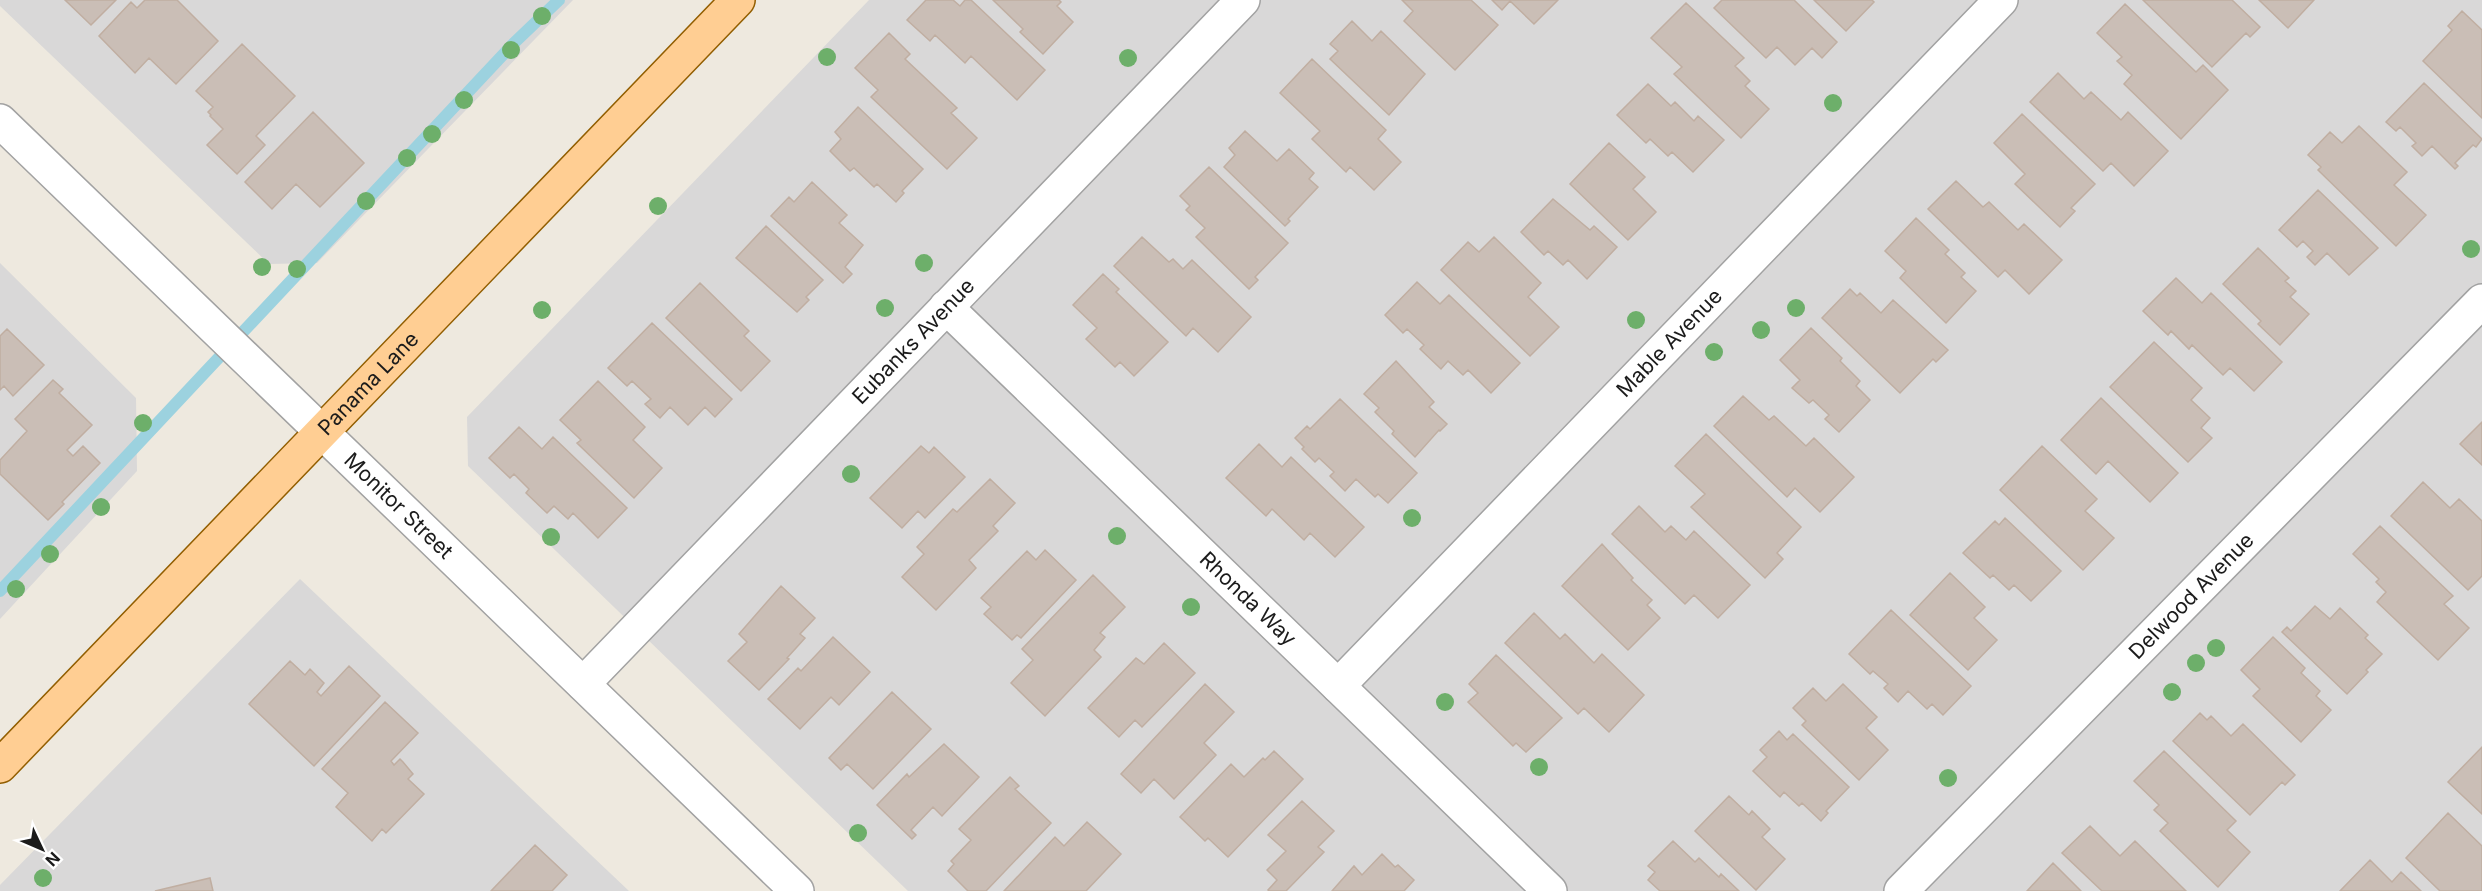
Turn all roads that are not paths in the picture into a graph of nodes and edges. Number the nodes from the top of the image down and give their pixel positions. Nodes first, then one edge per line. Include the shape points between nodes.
1 (738, 0) edge
2 (1244, 0) edge
3 (2001, 0) edge
4 (0, 120) edge
5 (2482, 301) edge
6 (946, 307) junction
7 (322, 432) junction
8 (583, 684) junction
9 (1338, 686) junction
10 (0, 766) edge
11 (797, 891) edge
12 (1550, 891) edge
13 (1901, 891) edge

1 - 7 main road, Panama Lane
2 - 6 street, Eubanks Avenue
3 - 9 street, Mable Avenue
4 - 7 street, Monitor Street
5 - 13 street, Delwood Avenue
6 - 8 street, Eubanks Avenue
6 - 9 street, Rhonda Way
7 - 8 street, Monitor Street
7 - 10 main road, Panama Lane
8 - 11 street, Monitor Street
9 - 12 street, Rhonda Way

